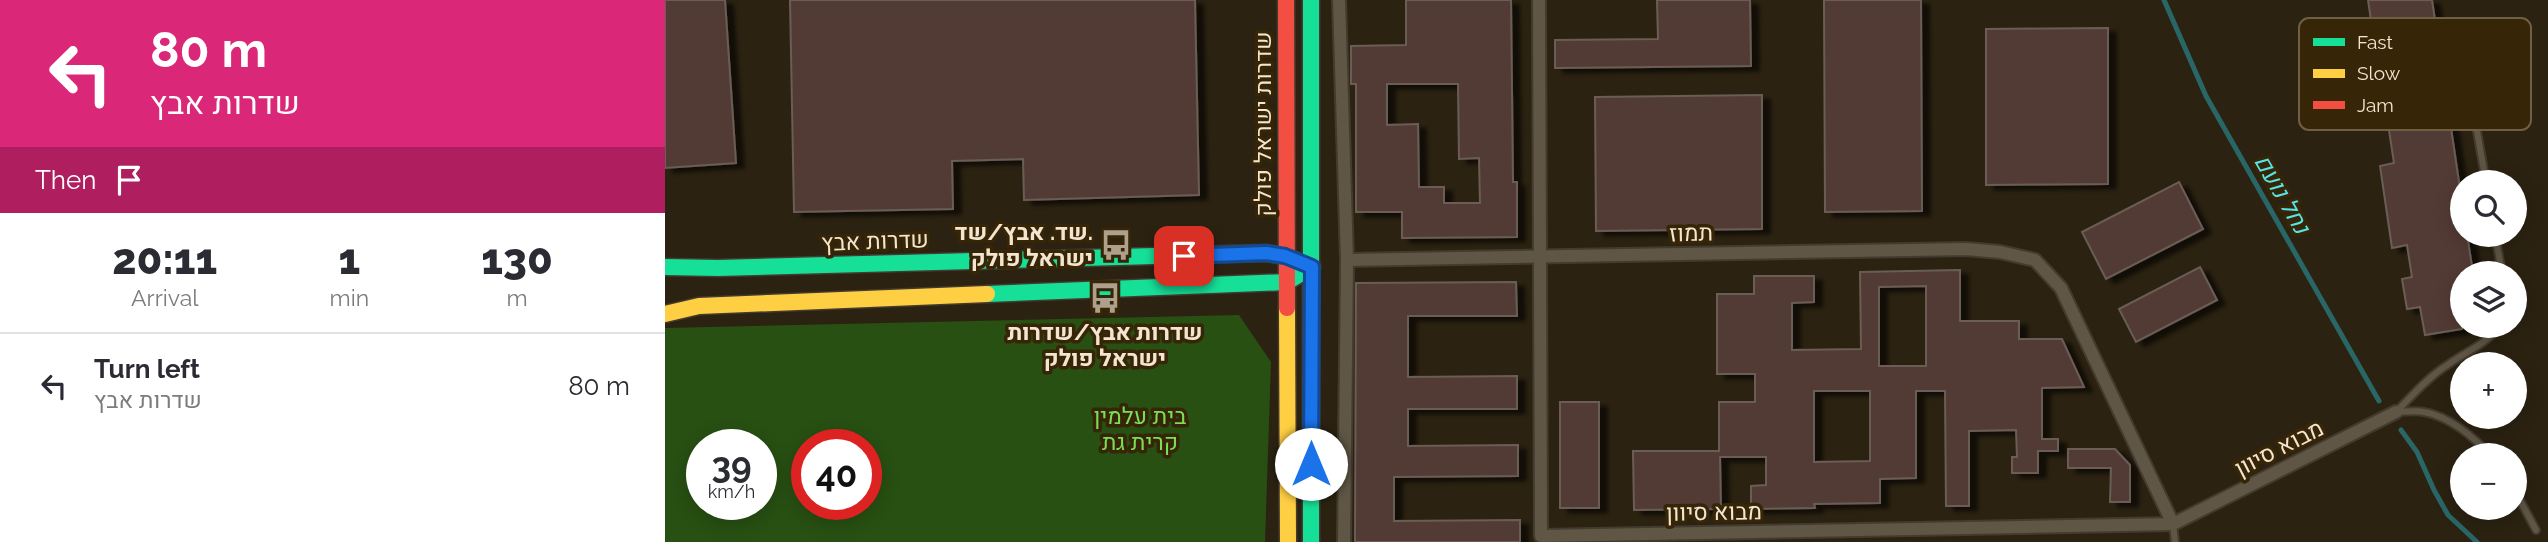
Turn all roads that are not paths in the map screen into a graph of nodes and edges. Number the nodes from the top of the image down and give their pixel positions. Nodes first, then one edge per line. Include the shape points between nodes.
1 (1286, 0) edge
2 (1311, 0) edge
3 (1339, 0) edge
4 (1539, 0) edge
5 (2477, 130) edge
6 (2484, 170) edge
7 (1285, 256) junction
8 (1540, 256) junction
9 (1347, 260) junction
10 (665, 267) edge
11 (1312, 267) junction
12 (1287, 282) junction
13 (1267, 283) junction
14 (1287, 307) junction
15 (665, 314) edge
16 (2489, 338) edge
17 (2396, 412) junction
18 (2478, 443) edge
19 (2527, 513) edge
20 (2173, 524) junction
21 (2536, 530) dead end
22 (1288, 542) edge
23 (1311, 542) edge
24 (1344, 542) edge
25 (2175, 542) edge

1 - 7 street, שדרות ישראל פולק
2 - 11 street
3 - 9 street
4 - 8 street, מבוא סיוון
5 - 6 lane
7 - 10 street, שדרות אבץ
7 - 11 street, שדרות אבץ
7 - 12 street, שדרות ישראל פולק
8 - 9 street, תמוז
8 - 20 street, תמוז via 1966,249 2035,260 2061,288
8 - 20 street, מבוא סיוון via 1541,536
9 - 24 street
11 - 12 street
11 - 23 street
12 - 13 street
12 - 14 street, שדרות ישראל פולק
13 - 14 street via 1281,293
13 - 15 street via 699,306
14 - 22 street, שדרות ישראל פולק
16 - 17 lane via 2445,366
17 - 18 lane via 2439,416
17 - 20 street, מבוא סיוון
19 - 21 lane
20 - 25 lane

